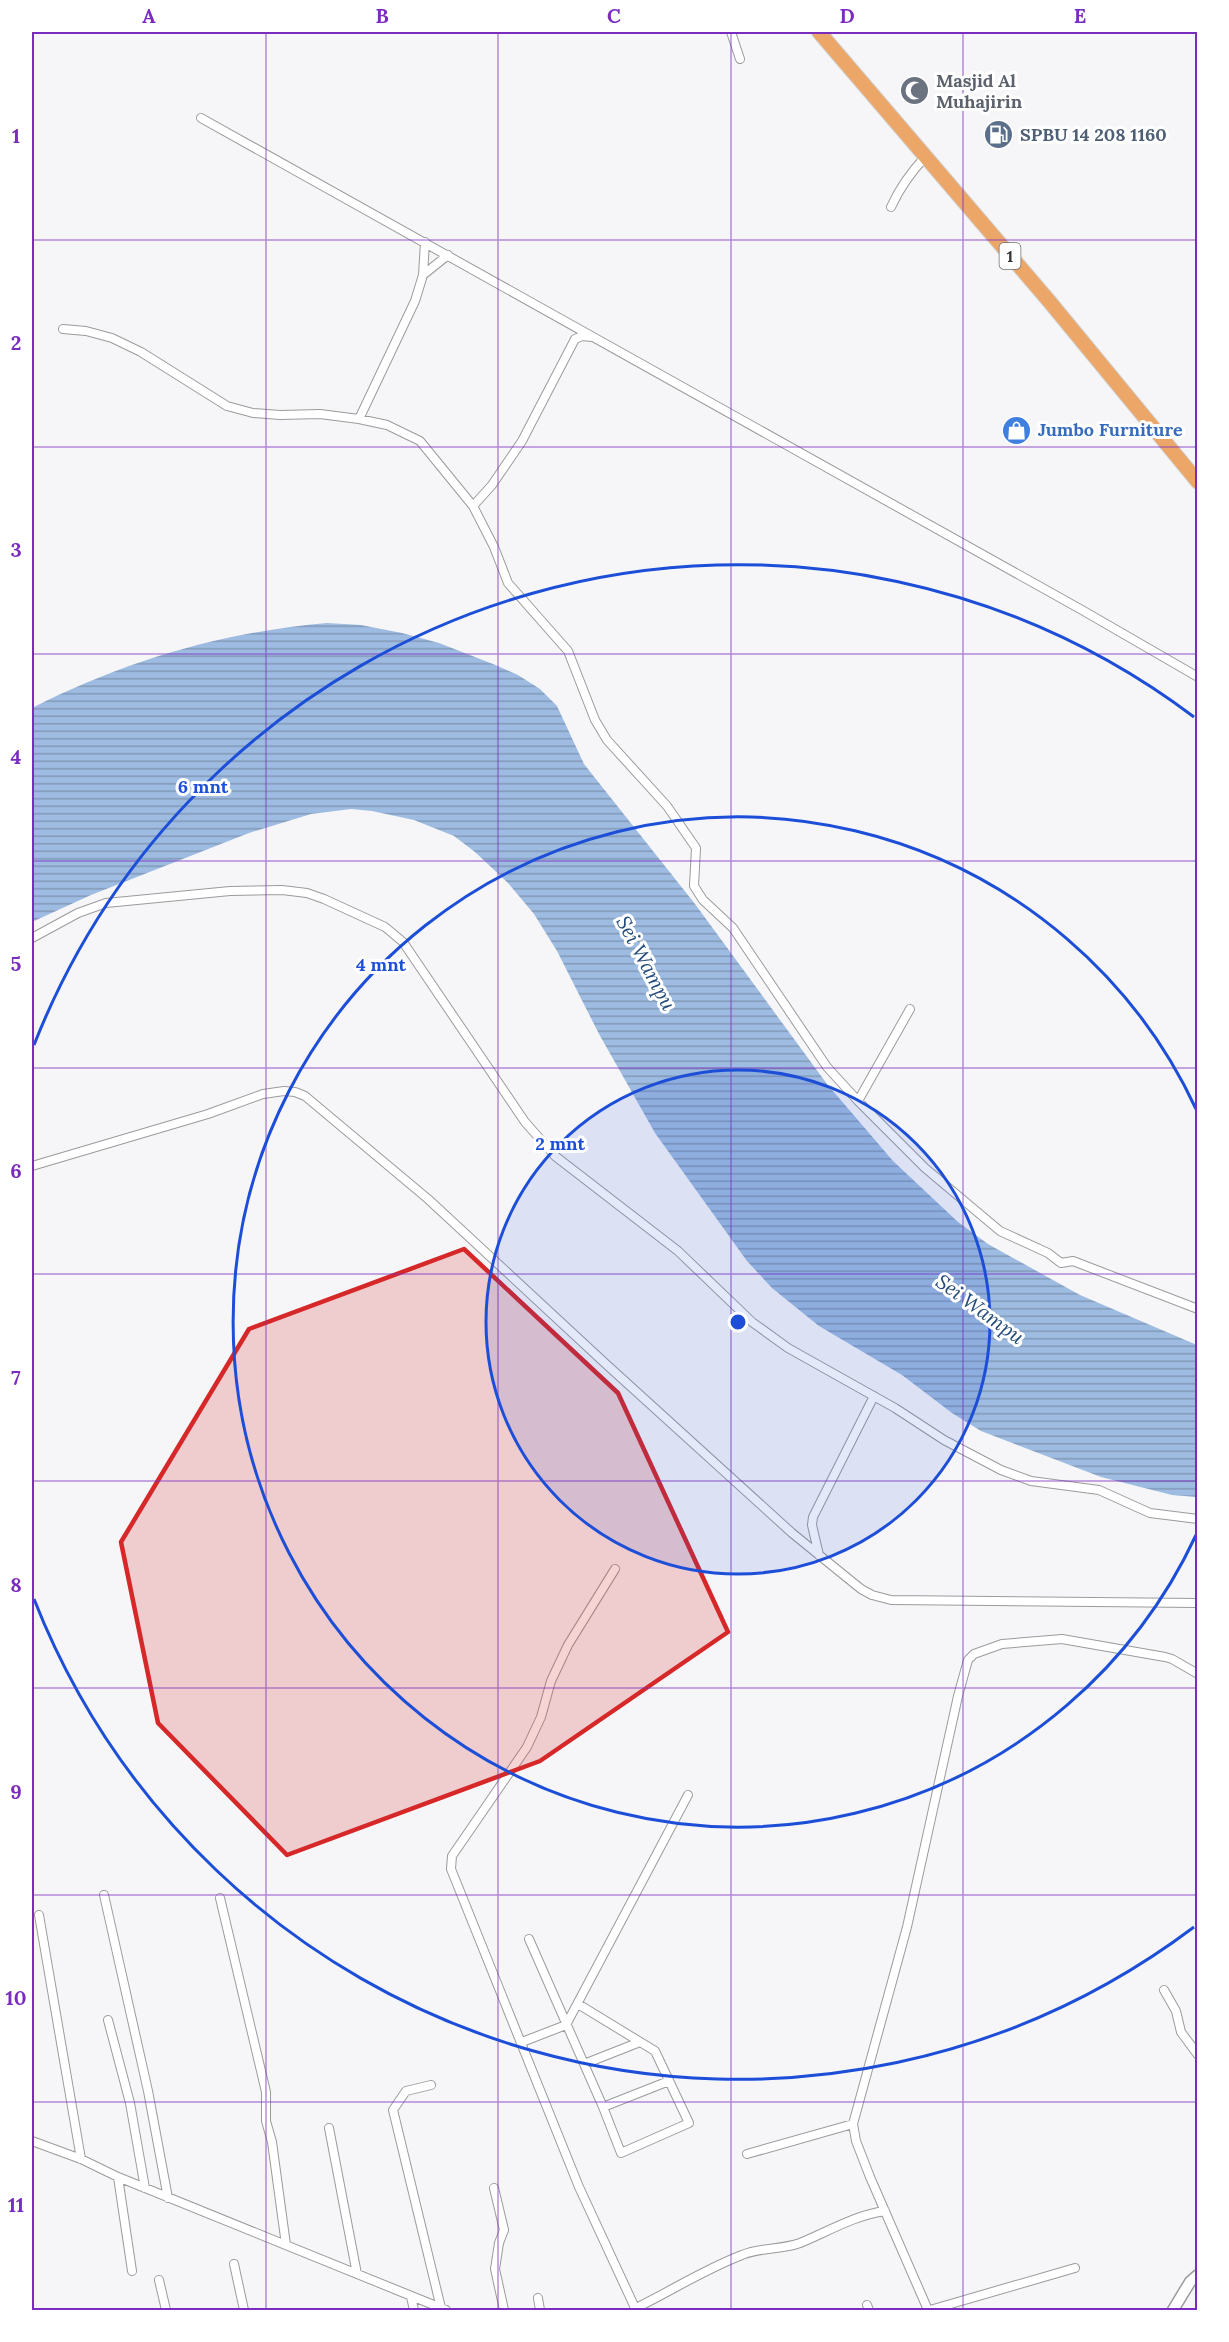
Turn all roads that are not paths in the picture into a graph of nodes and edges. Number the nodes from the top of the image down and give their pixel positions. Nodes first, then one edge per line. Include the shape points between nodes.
1 (731, 32) edge
2 (819, 32) edge
3 (740, 59) dead end
4 (201, 118) dead end
5 (926, 156) junction
6 (891, 207) dead end
7 (424, 242) junction
8 (448, 255) junction
9 (423, 275) junction
10 (63, 329) dead end
11 (595, 338) junction
12 (359, 419) junction
13 (1197, 482) edge
14 (473, 506) junction
15 (1197, 677) edge
16 (32, 938) edge
17 (910, 1009) dead end
18 (858, 1101) junction
19 (32, 1166) edge
20 (1197, 1309) edge
21 (874, 1396) junction
22 (1197, 1519) edge
23 (819, 1555) junction
24 (615, 1569) dead end
25 (1197, 1603) edge
26 (1197, 1674) edge
27 (688, 1795) dead end
28 (104, 1896) dead end
29 (220, 1898) dead end
30 (39, 1915) dead end
31 (530, 1939) dead end
32 (1164, 1990) dead end
33 (578, 2004) junction
34 (108, 2020) dead end
35 (566, 2025) junction
36 (640, 2042) junction
37 (522, 2043) junction
38 (1197, 2055) edge
39 (584, 2064) junction
40 (669, 2081) junction
41 (431, 2085) dead end
42 (603, 2107) junction
43 (853, 2124) junction
44 (329, 2128) dead end
45 (32, 2141) edge
46 (747, 2154) dead end
47 (81, 2159) junction
48 (118, 2177) junction
49 (494, 2187) dead end
50 (145, 2188) junction
51 (168, 2198) junction
52 (885, 2211) junction
53 (286, 2246) junction
54 (234, 2264) dead end
55 (1075, 2268) dead end
56 (132, 2271) dead end
57 (357, 2274) junction
58 (1197, 2275) edge
59 (159, 2280) dead end
60 (411, 2297) junction
61 (538, 2298) dead end
62 (443, 2309) edge
63 (636, 2309) edge
64 (166, 2310) edge
65 (244, 2310) edge
66 (414, 2310) edge
67 (504, 2310) edge
68 (540, 2310) edge
69 (929, 2310) edge
70 (1173, 2310) edge

1 - 3 street
2 - 5 highway, 1
4 - 7 street
5 - 6 street via 905,180
5 - 13 highway, 1
7 - 8 street
7 - 9 street
8 - 9 street
8 - 11 street
9 - 12 street via 415,301
10 - 12 street via 112,338 227,406 262,414
11 - 14 street via 575,339 522,441
11 - 15 street
12 - 14 street via 387,424 420,441
14 - 18 street via 508,583 567,651 607,740 667,806 696,848 694,886 703,900 733,928 828,1067
16 - 21 street via 106,903 230,891 307,893 385,927 403,942 525,1122 555,1156 678,1251 752,1322 779,1342
17 - 18 street
18 - 20 street via 925,1168 1000,1231 1061,1263 1073,1261
19 - 23 street via 263,1094 285,1091 305,1096 428,1199
21 - 22 street via 944,1440 1021,1478 1099,1490 1150,1513
21 - 23 street via 813,1517
23 - 25 street via 861,1589 881,1599
24 - 37 street via 568,1645 527,1747 452,1856 454,1880
26 - 43 street via 1165,1657 1055,1639 1002,1644 968,1660 907,1927
27 - 33 street
28 - 51 street
29 - 53 street via 266,2092
30 - 47 street
31 - 35 street
32 - 38 street via 1176,2011 1180,2032
33 - 35 street
33 - 36 street
34 - 50 street via 130,2103
35 - 37 street
35 - 39 street
36 - 39 street
36 - 40 street via 655,2051
37 - 63 street via 579,2187
39 - 42 street
40 - 42 street
40 - 42 street via 689,2123 621,2153
41 - 62 street via 406,2091 393,2110
43 - 46 street
43 - 52 street via 856,2141
44 - 57 street
45 - 47 street
47 - 48 street
48 - 50 street
48 - 56 street
49 - 67 street via 504,2230 495,2269
50 - 51 street
51 - 53 street
52 - 63 street via 798,2244 744,2254
52 - 69 street
53 - 57 street
54 - 65 street
55 - 69 street
57 - 60 street
58 - 70 street
59 - 64 street
60 - 62 street
60 - 66 street
61 - 68 street

